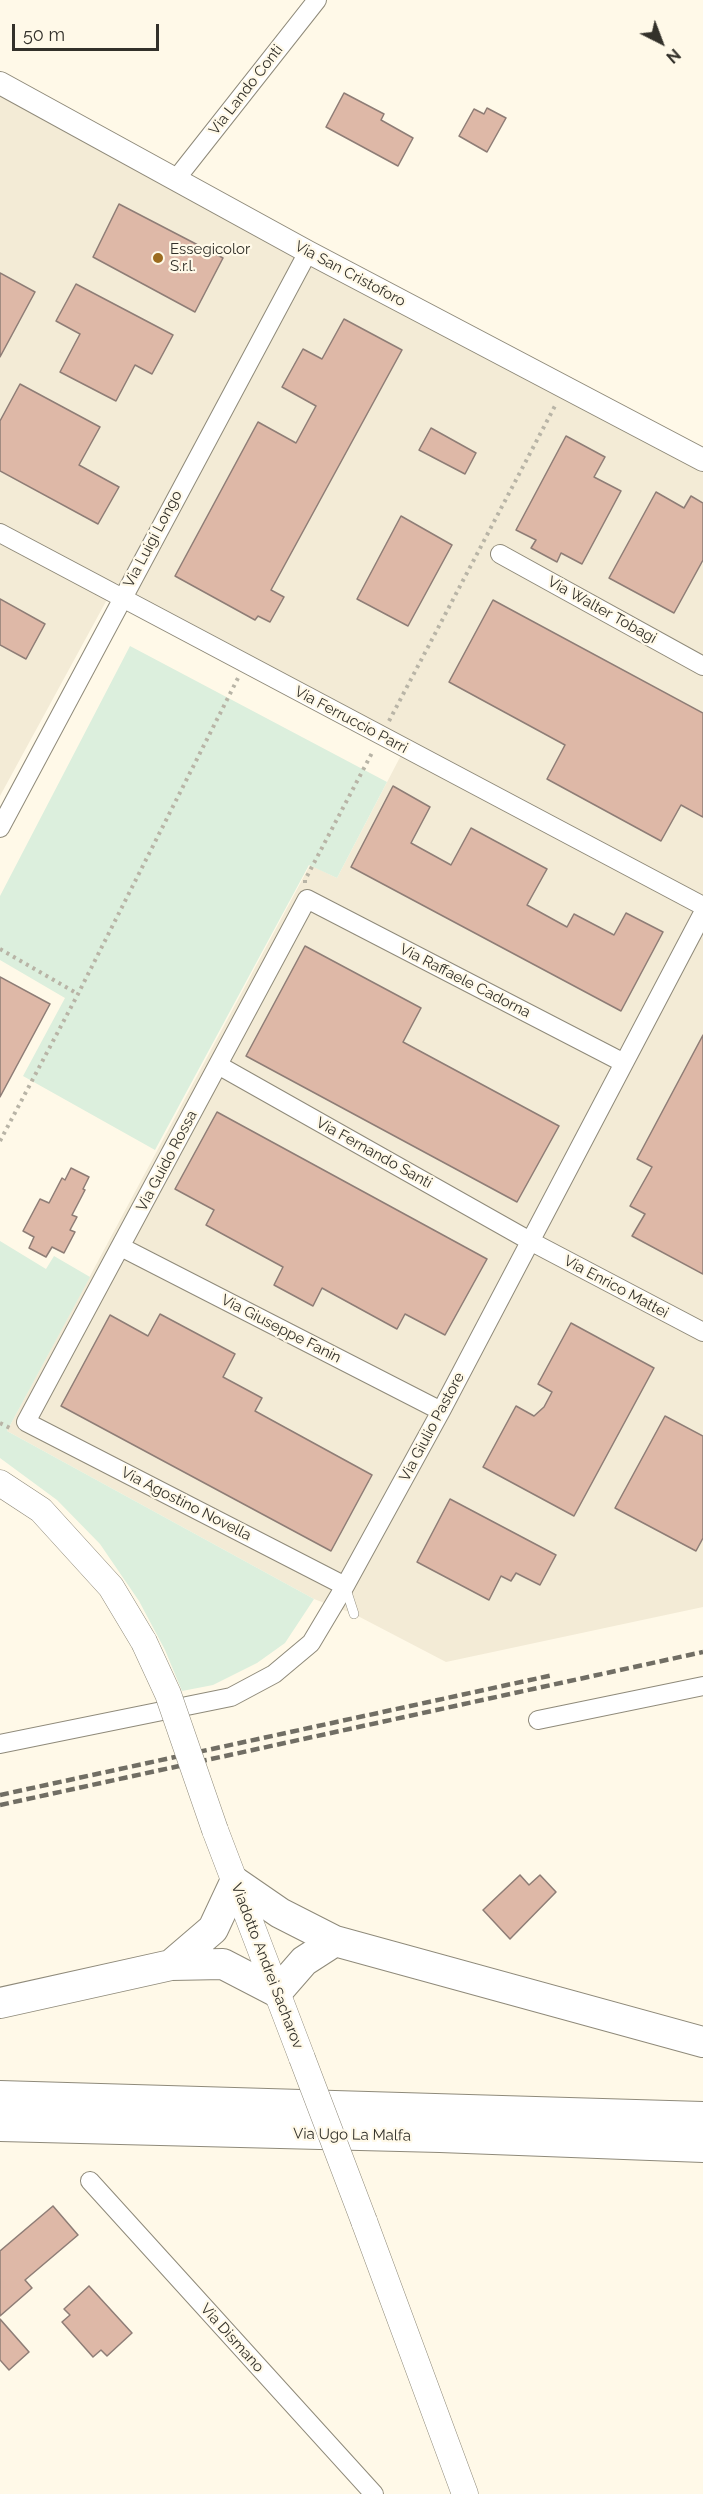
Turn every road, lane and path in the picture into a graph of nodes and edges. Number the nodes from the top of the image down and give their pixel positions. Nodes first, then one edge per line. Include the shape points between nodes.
1 (317, 0) edge
2 (0, 83) edge
3 (176, 179) junction
4 (308, 252) junction
5 (565, 387) junction
6 (703, 460) edge
7 (0, 532) edge
8 (500, 554) dead end
9 (122, 598) junction
10 (246, 664) junction
11 (703, 666) edge
12 (380, 736) junction
13 (0, 828) edge
14 (307, 899) junction
15 (703, 906) edge
16 (703, 913) edge
17 (0, 949) edge
18 (78, 994) junction
19 (624, 1063) junction
20 (218, 1065) junction
21 (0, 1141) edge
22 (530, 1242) junction
23 (121, 1247) junction
24 (703, 1332) edge
25 (441, 1411) junction
26 (26, 1422) joint
27 (0, 1483) edge
28 (345, 1586) junction
29 (354, 1614) dead end
30 (703, 1686) edge
31 (538, 1720) dead end
32 (0, 1744) edge
33 (235, 1882) junction
34 (335, 1941) junction
35 (171, 1965) junction
36 (277, 1992) junction
37 (0, 2003) edge
38 (703, 2042) edge
39 (0, 2096) edge
40 (703, 2117) edge
41 (0, 2126) edge
42 (440, 2137) junction
43 (703, 2147) edge
44 (703, 2167) edge
45 (90, 2181) dead end
46 (374, 2494) edge
47 (465, 2494) edge

1 - 3 street, Via Lando Conti
2 - 3 street, Via San Cristoforo
3 - 4 street, Via San Cristoforo
4 - 5 street, Via San Cristoforo
4 - 9 street, Via Luigi Longo
5 - 6 street, Via San Cristoforo
5 - 12 path
7 - 9 street, Via Ferruccio Parri
8 - 11 street, Via Walter Tobagi
9 - 10 street, Via Ferruccio Parri
9 - 13 street, Via Luigi Longo
10 - 12 street, Via Ferruccio Parri
10 - 18 path
12 - 14 path via 305,880
12 - 15 street, Via Ferruccio Parri
14 - 19 street, Via Raffaele Cadorna
14 - 20 street, Via Guido Rossa
16 - 19 street, Via Giulio Pastore
17 - 18 path
18 - 21 path
19 - 22 street, Via Giulio Pastore
20 - 22 street, Via Fernando Santi
20 - 23 street, Via Guido Rossa
22 - 24 street, Via Enrico Mattei
22 - 25 street, Via Giulio Pastore
23 - 25 street, Via Giuseppe Fanin
23 - 26 street, Via Guido Rossa
25 - 28 street, Via Giulio Pastore
26 - 28 street, Via Agostino Novella
27 - 33 main road, Viadotto Andrei Sacharov, bridge via 41,1510 111,1587 144,1642 168,1694
28 - 29 lane
28 - 32 street, Via Giulio Pastore via 311,1643 274,1674 231,1697
30 - 31 street
33 - 34 highway via 280,1913
33 - 35 highway via 213,1929
33 - 36 main road, Viadotto Andrei Sacharov
34 - 36 highway via 304,1961
34 - 38 highway
35 - 36 highway via 223,1964
35 - 37 highway
36 - 47 main road, Viadotto Andrei Sacharov, bridge
39 - 40 highway, Via Ugo La Malfa
41 - 42 highway, Via Ugo La Malfa
42 - 43 highway, Via Ugo La Malfa
42 - 44 highway via 537,2155
45 - 46 street, Via Dismano

